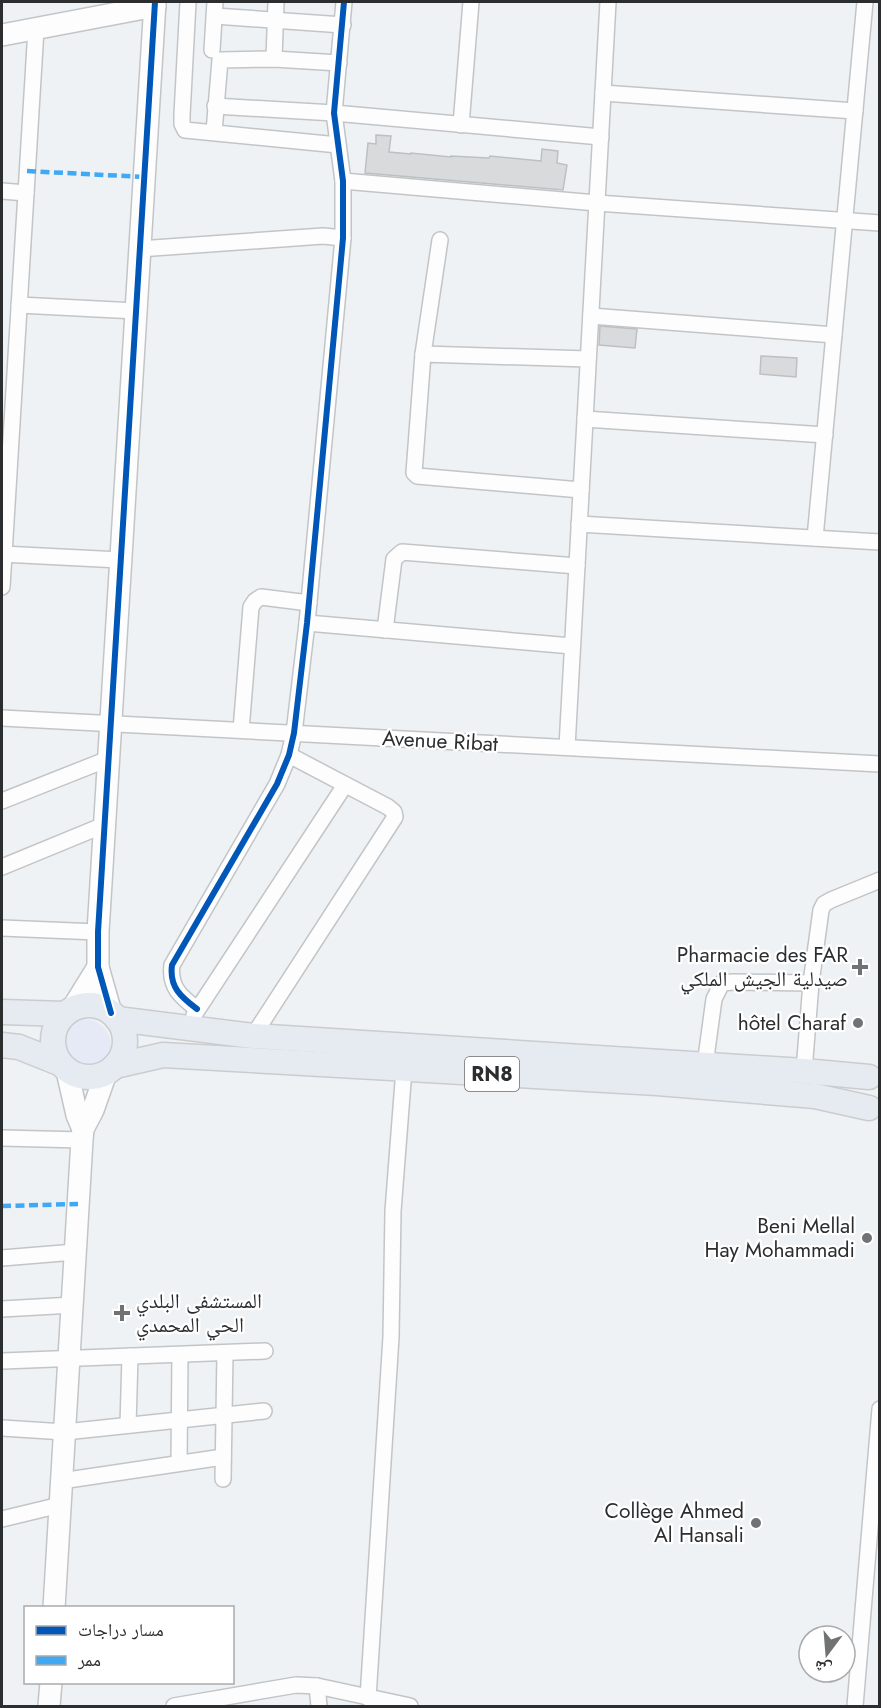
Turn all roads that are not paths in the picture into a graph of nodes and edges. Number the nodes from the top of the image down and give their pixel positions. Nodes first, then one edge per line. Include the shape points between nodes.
1 (188, 2) edge
2 (276, 2) edge
3 (344, 2) edge
4 (471, 2) edge
5 (608, 2) edge
6 (865, 2) edge
7 (155, 4) edge
8 (215, 9) edge
9 (276, 22) junction
10 (343, 25) junction
11 (36, 29) junction
12 (2, 35) edge
13 (212, 50) dead end
14 (274, 59) junction
15 (339, 63) junction
16 (603, 93) junction
17 (215, 106) junction
18 (855, 111) junction
19 (334, 113) junction
20 (461, 125) junction
21 (214, 132) junction
22 (601, 137) junction
23 (338, 145) junction
24 (343, 181) junction
25 (2, 191) edge
26 (26, 193) junction
27 (597, 203) junction
28 (845, 221) junction
29 (879, 223) edge
30 (343, 238) junction
31 (440, 240) dead end
32 (139, 249) junction
33 (19, 305) junction
34 (136, 311) junction
35 (591, 316) junction
36 (834, 335) junction
37 (423, 354) junction
38 (588, 359) junction
39 (585, 418) junction
40 (7, 425) edge
41 (825, 435) junction
42 (581, 490) junction
43 (579, 524) junction
44 (815, 538) junction
45 (879, 542) edge
46 (3, 554) edge
47 (120, 560) junction
48 (577, 566) junction
49 (2, 587) edge
50 (309, 603) junction
51 (308, 623) junction
52 (385, 630) junction
53 (572, 646) junction
54 (2, 718) edge
55 (110, 723) junction
56 (242, 730) junction
57 (294, 733) junction
58 (567, 747) junction
59 (290, 755) junction
60 (108, 759) junction
61 (879, 764) edge
62 (345, 785) junction
63 (2, 801) edge
64 (104, 825) junction
65 (2, 867) edge
66 (879, 880) edge
67 (2, 928) edge
68 (98, 932) junction
69 (98, 966) junction
70 (811, 983) junction
71 (2, 1012) edge
72 (68, 1012) junction
73 (114, 1016) junction
74 (192, 1019) junction
75 (253, 1036) junction
76 (2, 1045) edge
77 (705, 1065) junction
78 (63, 1067) junction
79 (110, 1069) junction
80 (404, 1070) junction
81 (874, 1070) edge
82 (804, 1071) junction
83 (874, 1114) edge
84 (82, 1135) junction
85 (2, 1138) edge
86 (75, 1252) junction
87 (2, 1258) edge
88 (73, 1305) junction
89 (2, 1309) edge
90 (265, 1351) dead end
91 (225, 1353) junction
92 (180, 1355) junction
93 (130, 1356) junction
94 (70, 1359) junction
95 (2, 1361) edge
96 (879, 1409) edge
97 (264, 1411) dead end
98 (224, 1415) junction
99 (179, 1420) junction
100 (128, 1425) junction
101 (2, 1428) edge
102 (64, 1432) junction
103 (223, 1457) junction
104 (179, 1463) junction
105 (223, 1479) dead end
106 (61, 1481) junction
107 (60, 1505) junction
108 (2, 1520) edge
109 (874, 1551) edge
110 (54, 1606) edge
111 (51, 1684) edge
112 (318, 1686) junction
113 (368, 1698) junction
114 (50, 1707) edge
115 (174, 1707) edge
116 (319, 1707) edge
117 (410, 1707) edge
118 (855, 1707) edge

1 - 21 street via 182,124 185,130
2 - 9 street
3 - 10 street
4 - 20 street
5 - 16 street
6 - 18 street
7 - 11 street
7 - 32 street
8 - 9 street
8 - 13 street
9 - 10 street
9 - 14 street
10 - 15 street
11 - 12 street
11 - 26 street
14 - 15 street
14 - 17 street via 220,60
15 - 19 street
16 - 18 street
16 - 22 street
17 - 19 street
17 - 21 street
18 - 28 street
19 - 20 street
19 - 23 street
20 - 22 street
21 - 23 street
22 - 27 street
23 - 24 street
24 - 27 street
24 - 30 street
25 - 26 street
26 - 33 street
27 - 28 street
27 - 35 street
28 - 29 street
28 - 36 street
30 - 32 street via 323,236
30 - 50 street
31 - 37 street
32 - 34 street
33 - 34 street
33 - 40 street
34 - 47 street
35 - 36 street
35 - 38 street
36 - 41 street
37 - 38 street
37 - 42 street via 414,473 417,476
38 - 39 street
39 - 41 street
39 - 42 street
40 - 46 street
41 - 44 street
42 - 43 street
43 - 44 street
43 - 48 street
44 - 45 street
46 - 47 street
46 - 49 street
47 - 55 street
48 - 52 street via 402,552 394,559
48 - 53 street
50 - 51 street
50 - 56 street via 261,597 251,607
51 - 52 street
51 - 57 street
52 - 53 street
53 - 58 street
54 - 55 street, Avenue Ribat
55 - 56 street, Avenue Ribat
55 - 60 street
56 - 57 street, Avenue Ribat
57 - 58 street, Avenue Ribat
57 - 59 street
58 - 61 street, Avenue Ribat
59 - 62 street
59 - 74 street via 172,965 175,989
60 - 63 street
60 - 64 street
62 - 74 street
62 - 75 street via 388,807 394,817
64 - 65 street
64 - 68 street
66 - 70 street via 824,904
67 - 68 street
68 - 69 street
69 - 72 street
69 - 73 street
70 - 77 street via 722,983 714,999
70 - 82 street
71 - 72 main road, RN8
72 - 73 main road, RN8 via 88,1005
72 - 78 main road via 52,1037 55,1055
73 - 74 main road, RN8
73 - 79 main road via 123,1032 124,1046
74 - 75 main road, RN8
75 - 77 main road, RN8
76 - 78 main road, RN8 via 19,1047
77 - 82 main road, RN8
78 - 79 main road, RN8 via 86,1077
78 - 84 street
79 - 80 main road, RN8 via 163,1055
79 - 84 street
80 - 83 main road, RN8 via 815,1096
80 - 113 street
81 - 82 main road, RN8
81 - 83 main road, RN8 via 866,1098
84 - 85 street
84 - 86 street
86 - 87 street
86 - 88 street
88 - 89 street
88 - 94 street
90 - 91 street
91 - 92 street
91 - 98 street
92 - 93 street
92 - 99 street
93 - 94 street
93 - 100 street
94 - 95 street
94 - 102 street
96 - 109 street
97 - 98 street
98 - 99 street
98 - 103 street
99 - 100 street
99 - 104 street
100 - 102 street
101 - 102 street
102 - 106 street
103 - 104 street
103 - 105 street
104 - 106 street
106 - 107 street
107 - 108 street
107 - 110 street
109 - 118 street
111 - 114 street
112 - 113 street
112 - 115 street via 296,1685
112 - 116 street
113 - 117 street

